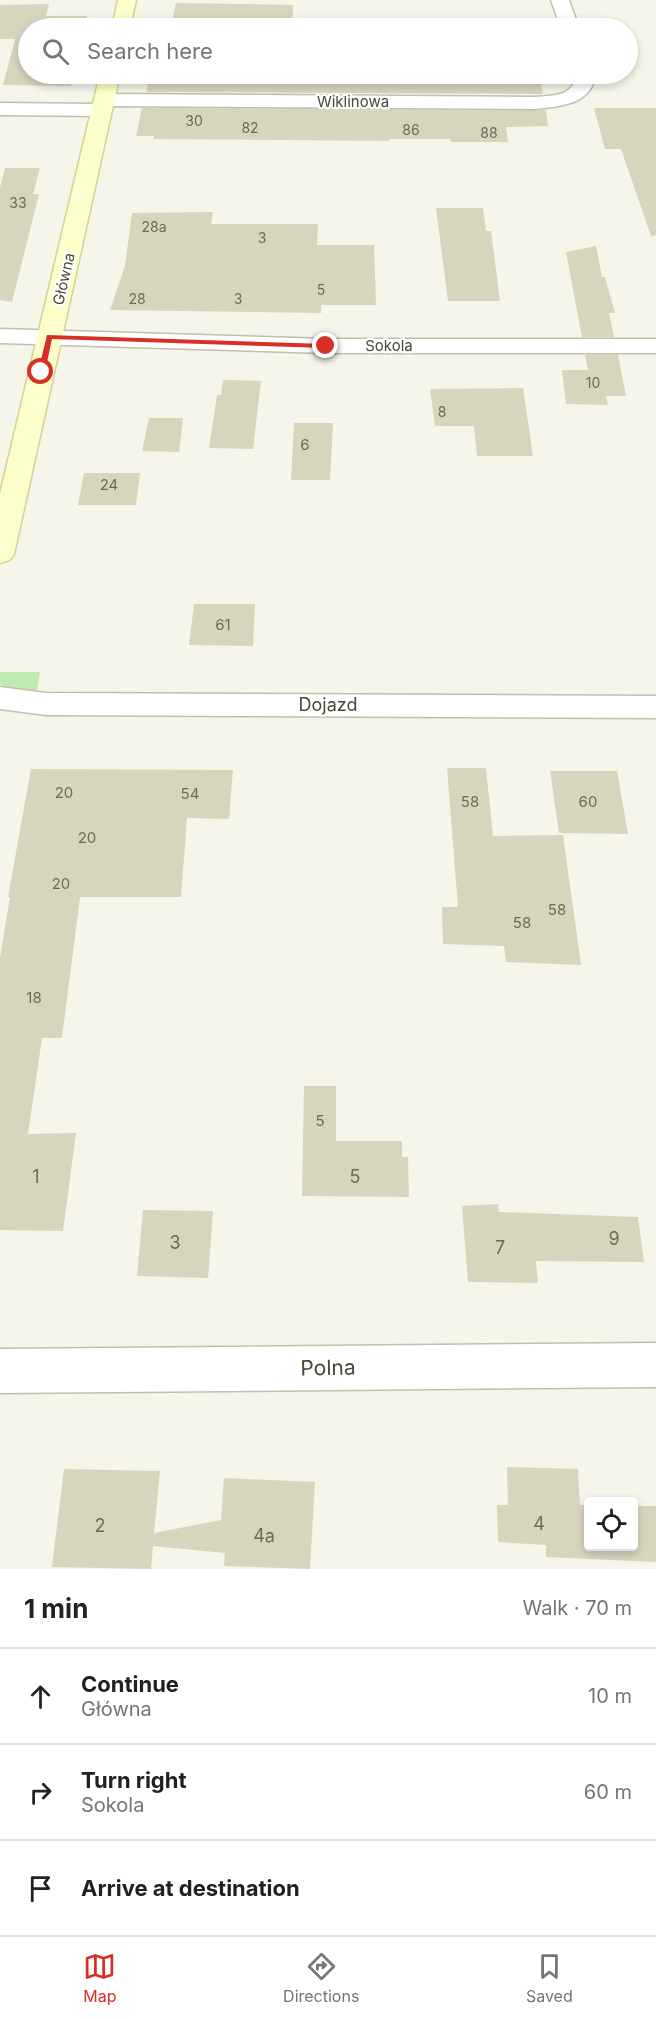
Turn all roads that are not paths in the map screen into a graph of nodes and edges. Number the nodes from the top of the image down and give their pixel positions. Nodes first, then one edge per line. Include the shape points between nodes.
1 (127, 0) edge
2 (560, 0) edge
3 (123, 18) edge
4 (566, 18) edge
5 (108, 84) edge
6 (585, 84) edge
7 (103, 105) junction
8 (0, 109) edge
9 (0, 336) edge
10 (49, 337) junction
11 (656, 346) edge
12 (0, 554) edge
13 (0, 698) edge
14 (656, 707) edge
15 (656, 1365) edge
16 (0, 1371) edge

1 - 3 street
2 - 4 street
5 - 7 street, Główna
6 - 7 street, Wiklinowa via 579,93 561,100 535,103
7 - 8 street, Wiklinowa
7 - 10 street, Główna
9 - 10 street, Sokola
10 - 11 street, Sokola via 326,346
10 - 12 street, Główna
13 - 14 street, Dojazd via 46,704
15 - 16 street, Polna

